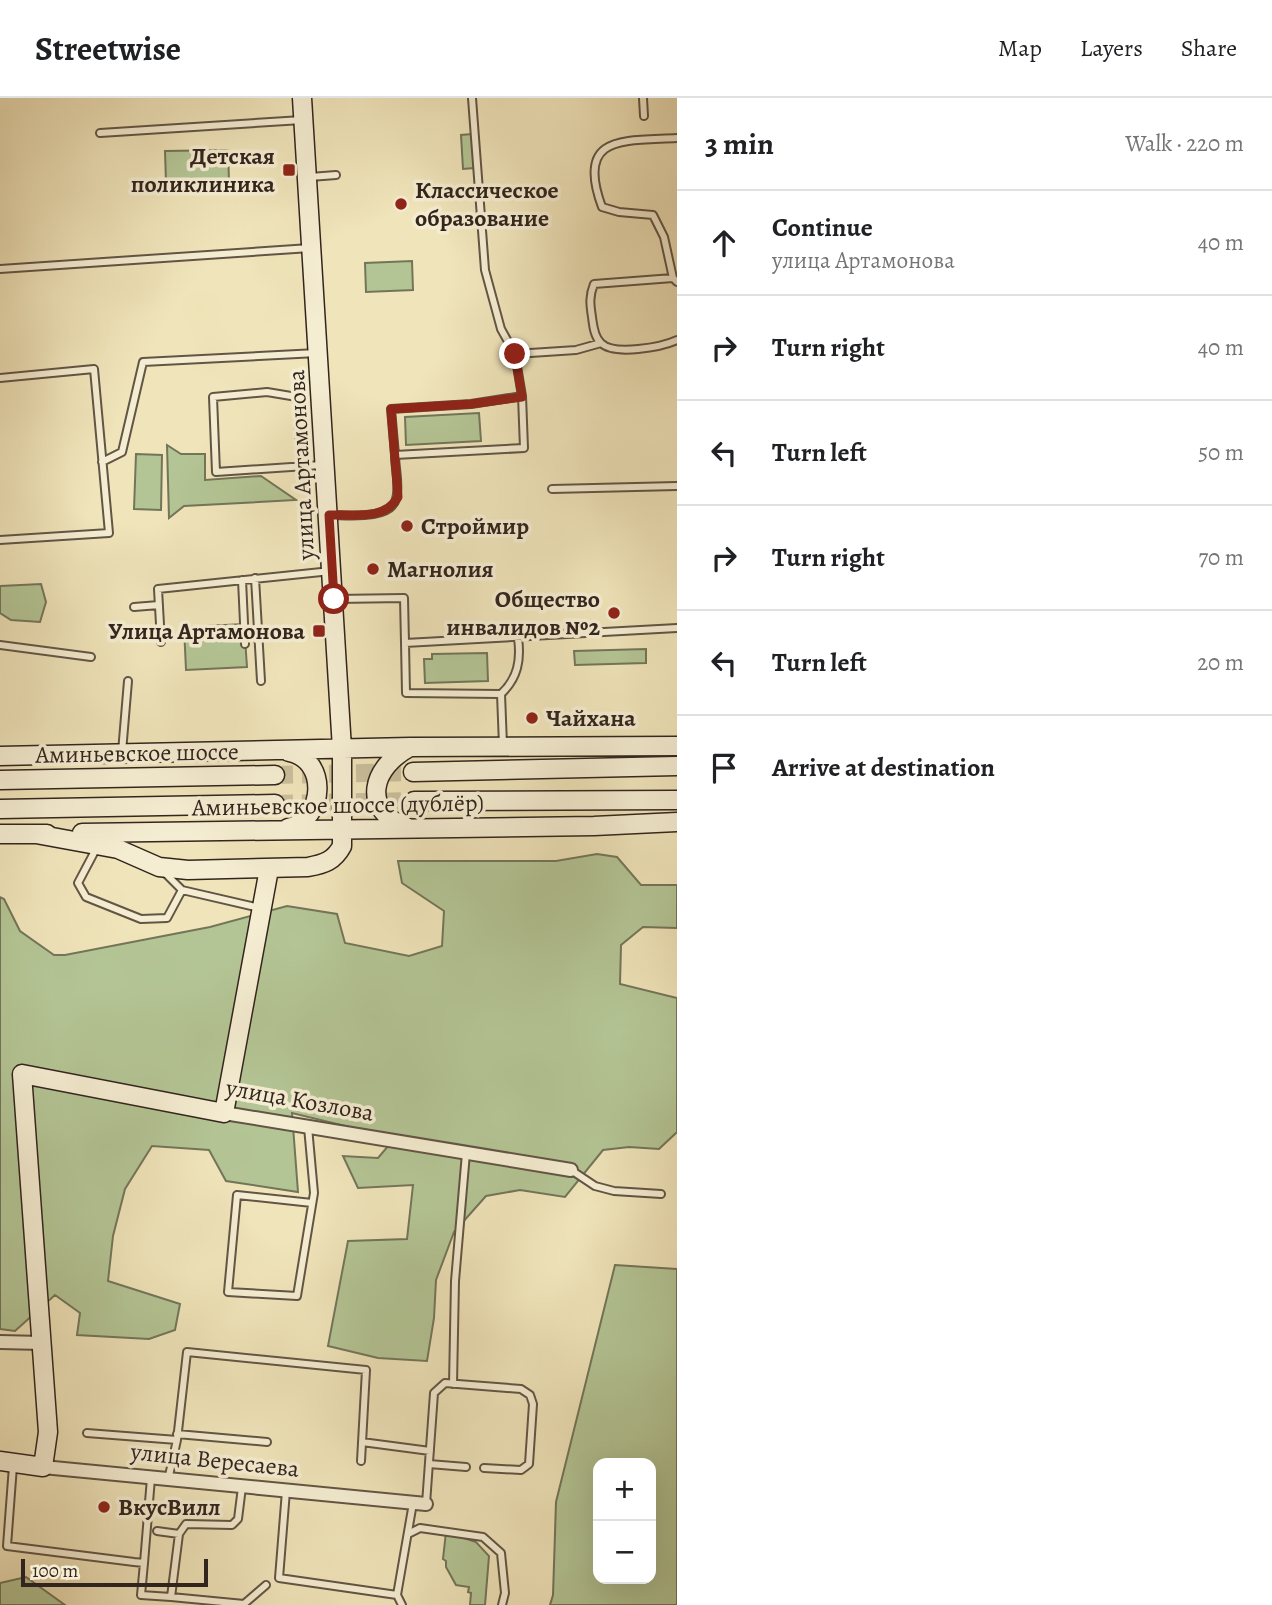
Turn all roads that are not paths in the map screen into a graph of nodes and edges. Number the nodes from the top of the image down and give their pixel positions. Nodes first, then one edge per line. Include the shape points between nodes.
1 (302, 98) edge
2 (472, 98) edge
3 (643, 98) edge
4 (644, 116) dead end
5 (304, 120) junction
6 (100, 133) dead end
7 (677, 138) edge
8 (336, 175) dead end
9 (308, 177) junction
10 (312, 247) junction
11 (0, 269) edge
12 (675, 280) edge
13 (677, 340) edge
14 (601, 343) junction
15 (319, 353) junction
16 (515, 354) junction
17 (0, 378) edge
18 (522, 397) junction
19 (394, 455) junction
20 (102, 462) junction
21 (326, 465) junction
22 (302, 467) junction
23 (677, 486) edge
24 (552, 489) dead end
25 (329, 515) junction
26 (0, 540) edge
27 (332, 570) junction
28 (255, 578) junction
29 (242, 580) junction
30 (334, 599) junction
31 (159, 605) junction
32 (134, 607) dead end
33 (677, 628) edge
34 (518, 638) junction
35 (161, 642) dead end
36 (405, 643) junction
37 (245, 644) dead end
38 (0, 645) edge
39 (91, 657) dead end
40 (128, 681) dead end
41 (261, 681) dead end
42 (501, 694) junction
43 (677, 746) edge
44 (410, 747) junction
45 (503, 747) junction
46 (342, 749) junction
47 (281, 750) junction
48 (122, 754) junction
49 (0, 757) edge
50 (677, 766) edge
51 (413, 772) tunnel mouth
52 (275, 775) tunnel mouth
53 (0, 780) edge
54 (677, 800) edge
55 (414, 801) tunnel mouth
56 (275, 804) tunnel mouth
57 (0, 809) edge
58 (677, 822) edge
59 (409, 828) junction
60 (282, 829) junction
61 (343, 829) junction
62 (0, 834) edge
63 (36, 834) junction
64 (98, 844) junction
65 (159, 867) junction
66 (269, 869) junction
67 (182, 890) junction
68 (262, 909) junction
69 (225, 1113) junction
70 (308, 1127) junction
71 (467, 1153) junction
72 (571, 1170) joint
73 (661, 1194) dead end
74 (312, 1203) junction
75 (0, 1342) edge
76 (42, 1343) junction
77 (453, 1384) junction
78 (87, 1433) dead end
79 (177, 1437) junction
80 (267, 1442) dead end
81 (362, 1442) junction
82 (430, 1451) junction
83 (361, 1461) dead end
84 (7, 1462) edge
85 (429, 1464) junction
86 (43, 1467) junction
87 (466, 1467) dead end
88 (484, 1468) dead end
89 (151, 1478) junction
90 (168, 1480) junction
91 (242, 1487) junction
92 (286, 1491) junction
93 (0, 1500) edge
94 (10, 1500) junction
95 (419, 1503) junction
96 (157, 1531) dead end
97 (179, 1534) junction
98 (408, 1534) junction
99 (144, 1563) junction
100 (265, 1585) dead end
101 (397, 1595) junction
102 (171, 1597) junction
103 (402, 1605) edge
104 (502, 1605) edge

1 - 5 main road, улица Артамонова
2 - 16 lane via 485,270 501,329
3 - 4 lane
5 - 6 lane
5 - 9 main road, улица Артамонова
7 - 12 lane via 620,140 603,149 596,160 595,188 602,207 653,215
8 - 9 lane
9 - 10 main road, улица Артамонова
10 - 11 lane
10 - 15 main road, улица Артамонова
12 - 14 lane via 594,284 589,296 594,330
13 - 14 lane via 628,349
14 - 16 lane via 576,350
15 - 20 lane via 142,362 122,452
15 - 21 main road, улица Артамонова
16 - 18 lane
17 - 20 lane via 94,369
18 - 19 lane via 391,409
18 - 19 lane via 524,448
19 - 25 lane via 398,497 393,506 379,514
20 - 26 lane via 109,533
21 - 22 lane
21 - 25 main road, улица Артамонова
22 - 22 lane via 216,472 213,397 267,393 297,397
23 - 24 lane
25 - 27 main road, улица Артамонова
27 - 28 lane
27 - 30 main road, улица Артамонова
28 - 29 lane
28 - 41 lane
29 - 31 lane via 158,589
29 - 37 lane
30 - 36 lane via 404,598
30 - 46 main road, улица Артамонова
31 - 32 lane
31 - 35 lane
33 - 34 lane
34 - 36 lane
34 - 42 lane via 521,657 512,684
36 - 42 lane via 406,693
38 - 39 lane
40 - 48 lane
42 - 45 lane
43 - 45 main road
44 - 45 main road
44 - 46 main road
44 - 59 main road via 386,764 377,791 387,817
46 - 47 main road
46 - 61 main road, улица Артамонова
47 - 48 main road
47 - 60 main road via 296,753 307,762 318,789 309,816
48 - 49 main road
50 - 51 main road
52 - 53 main road, Аминьевское шоссе
54 - 55 main road
56 - 57 main road
58 - 59 main road, Аминьевское шоссе (дублёр)
59 - 61 main road, Аминьевское шоссе (дублёр)
60 - 61 main road, Аминьевское шоссе (дублёр)
60 - 63 main road, Аминьевское шоссе (дублёр)
61 - 66 main road via 338,855 327,863
62 - 63 main road, Аминьевское шоссе (дублёр)
63 - 64 main road
64 - 65 main road
64 - 67 lane via 78,883 86,897 141,919 167,918
65 - 66 main road
65 - 67 lane
66 - 68 main road
67 - 68 lane
68 - 69 main road
69 - 70 street, улица Козлова
69 - 76 main road, улица Козлова via 22,1073
70 - 71 street, улица Козлова
70 - 74 lane
71 - 72 street, улица Козлова
71 - 77 lane via 455,1281
72 - 73 lane via 594,1186
74 - 74 lane via 298,1296 228,1292 237,1195
75 - 76 street
76 - 86 main road via 48,1432
77 - 82 lane via 445,1383 434,1393
77 - 88 lane via 521,1389 530,1395 529,1464 522,1470
78 - 79 lane
79 - 80 lane
79 - 81 lane via 187,1352 366,1370
79 - 90 lane
81 - 82 lane
81 - 83 lane
82 - 85 lane
84 - 86 main road, улица Вересаева
84 - 94 lane
85 - 87 lane
85 - 95 lane
86 - 89 street, улица Вересаева
89 - 90 street, улица Вересаева
89 - 99 lane
90 - 91 street, улица Вересаева
91 - 92 street, улица Вересаева
91 - 97 lane via 238,1519 232,1525 186,1524
92 - 95 street, улица Вересаева
92 - 101 lane via 279,1578
93 - 94 lane
94 - 99 lane via 7,1546
95 - 98 lane
96 - 97 lane
97 - 102 lane
98 - 101 lane
98 - 104 lane via 420,1528 483,1537 502,1553
99 - 102 lane via 141,1595
100 - 102 lane via 244,1604
101 - 103 lane

